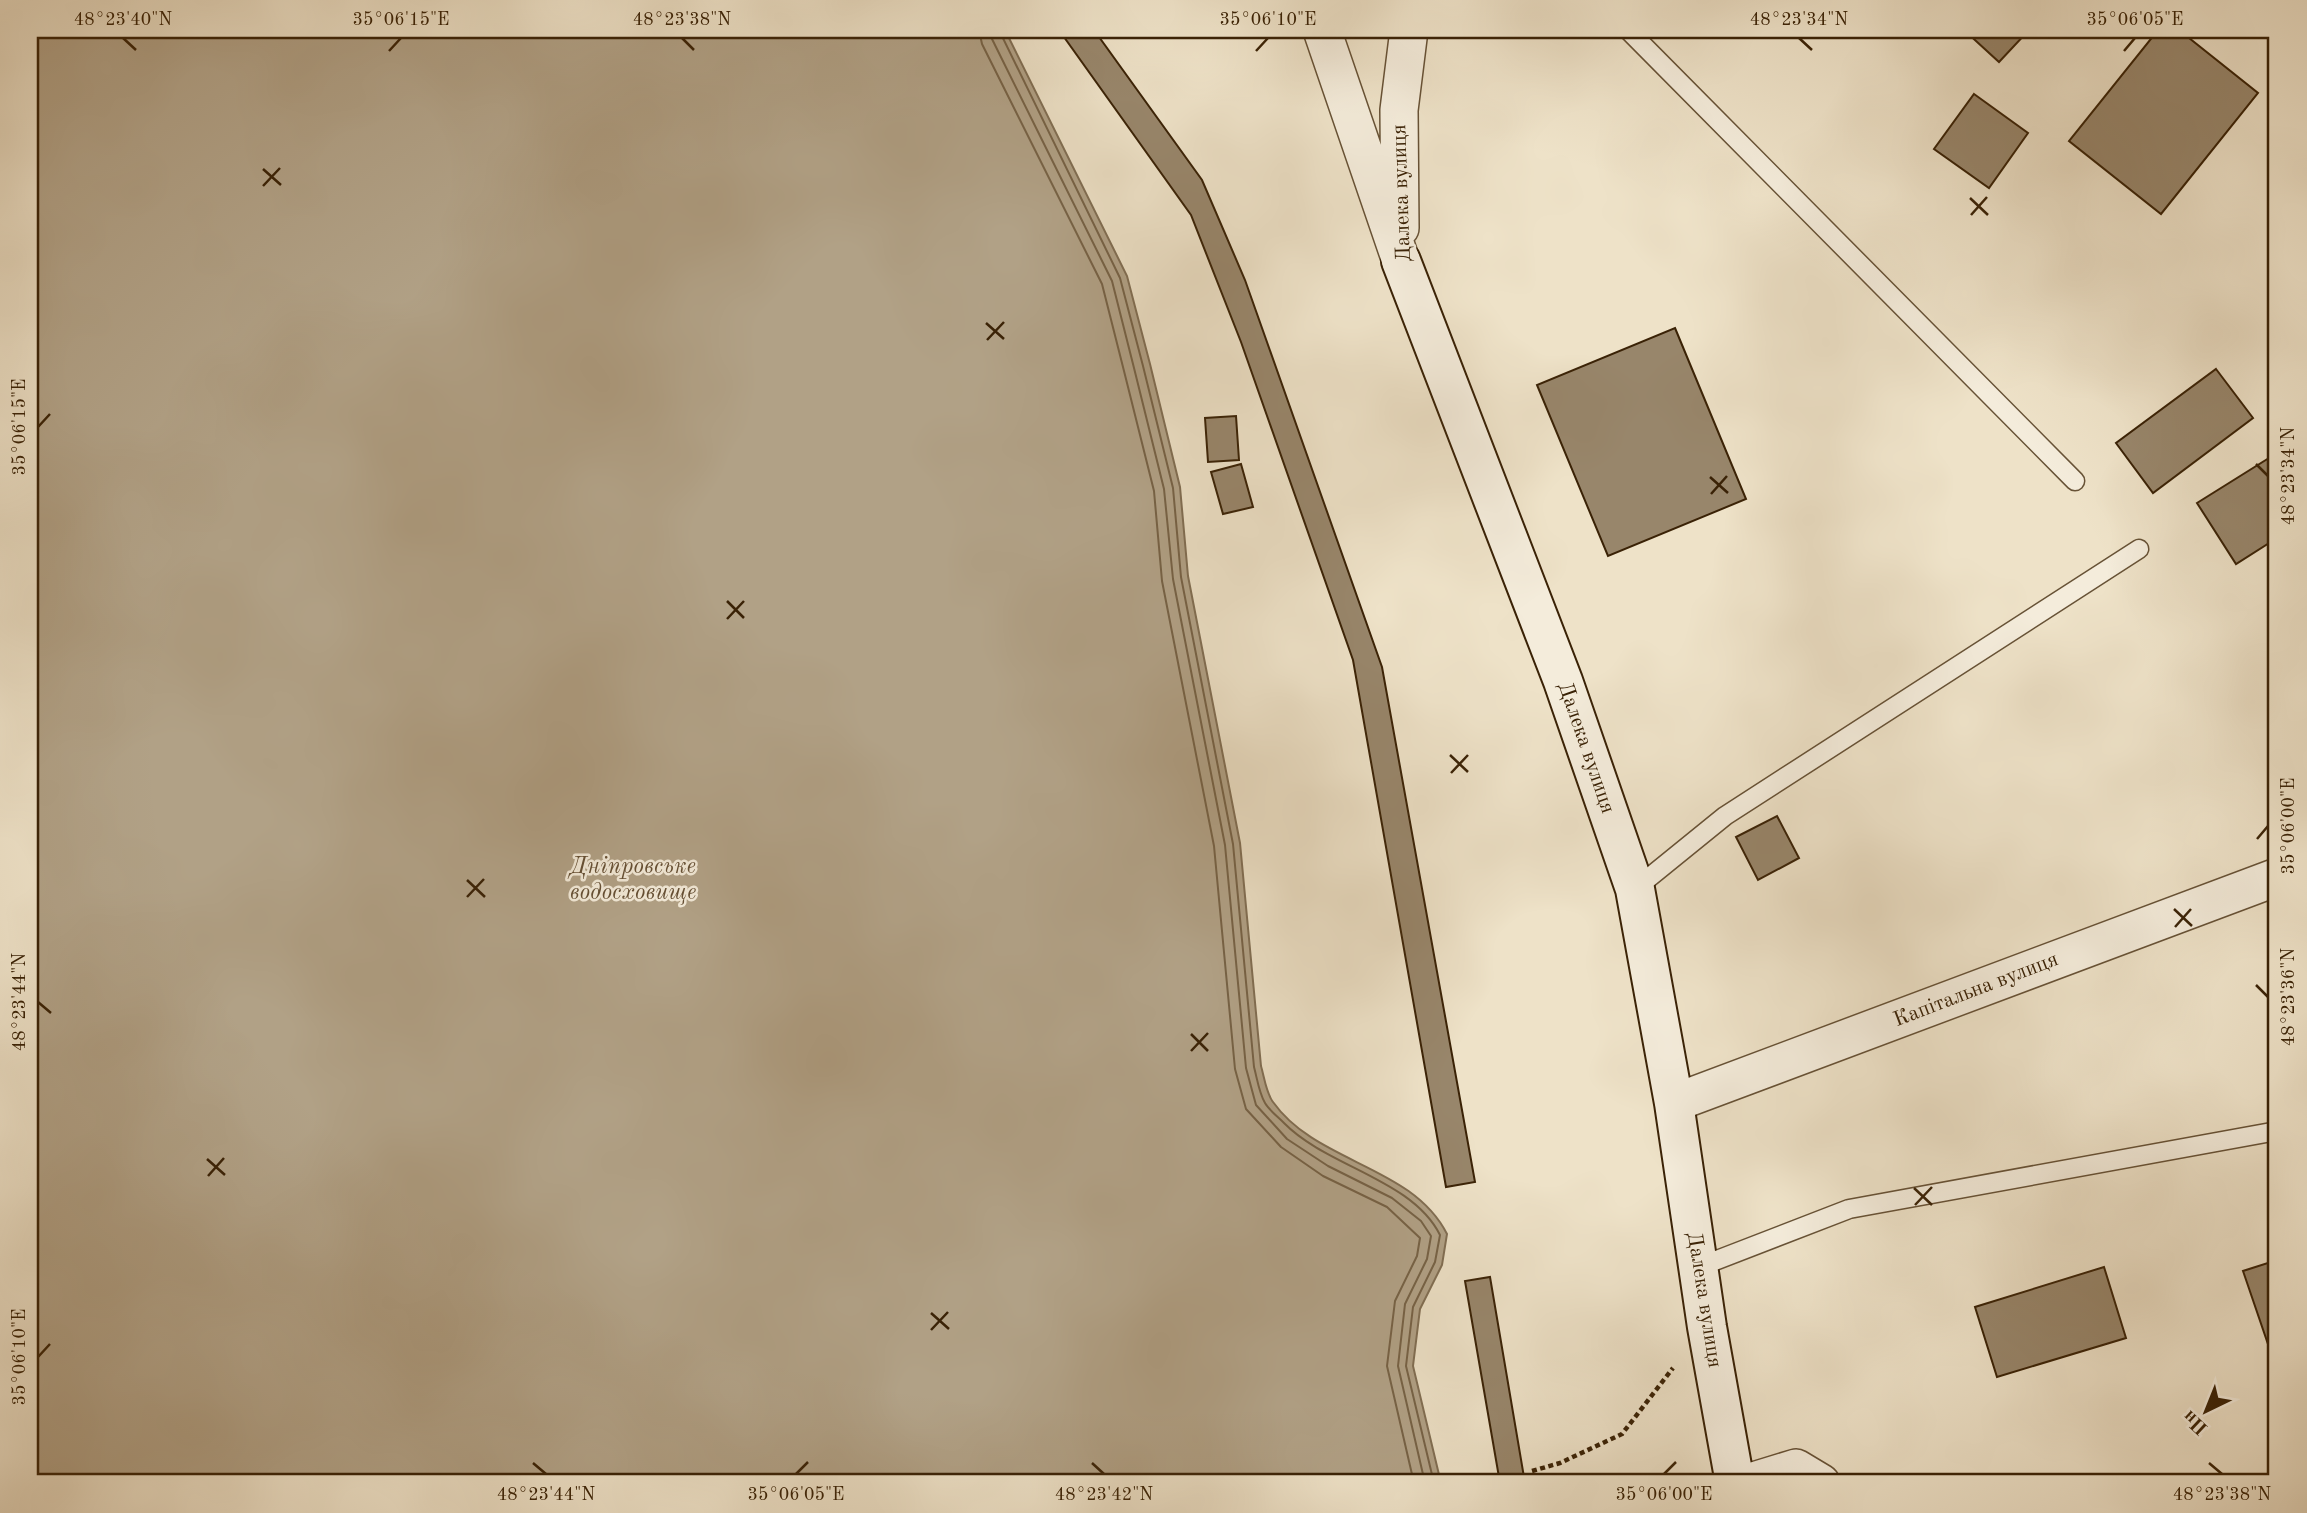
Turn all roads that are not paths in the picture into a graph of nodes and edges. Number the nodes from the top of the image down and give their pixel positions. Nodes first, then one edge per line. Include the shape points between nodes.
1 (1322, 30) edge
2 (1409, 30) edge
3 (1628, 30) edge
4 (1401, 261) junction
5 (2075, 481) dead end
6 (2139, 549) dead end
7 (2277, 877) edge
8 (1635, 889) junction
9 (1674, 1103) junction
10 (2277, 1131) edge
11 (1699, 1268) junction
12 (1735, 1483) edge
13 (1748, 1483) edge
14 (1821, 1483) edge

1 - 4 street
2 - 4 street, Далека вулиця via 1399,110
3 - 5 lane
4 - 8 street, Далека вулиця via 1563,681
6 - 8 lane via 1725,816
7 - 9 street, Капітальна вулиця
8 - 9 street, Далека вулиця
9 - 11 street, Далека вулиця
10 - 11 lane via 1849,1209
11 - 12 street, Далека вулиця
13 - 14 street via 1796,1468

